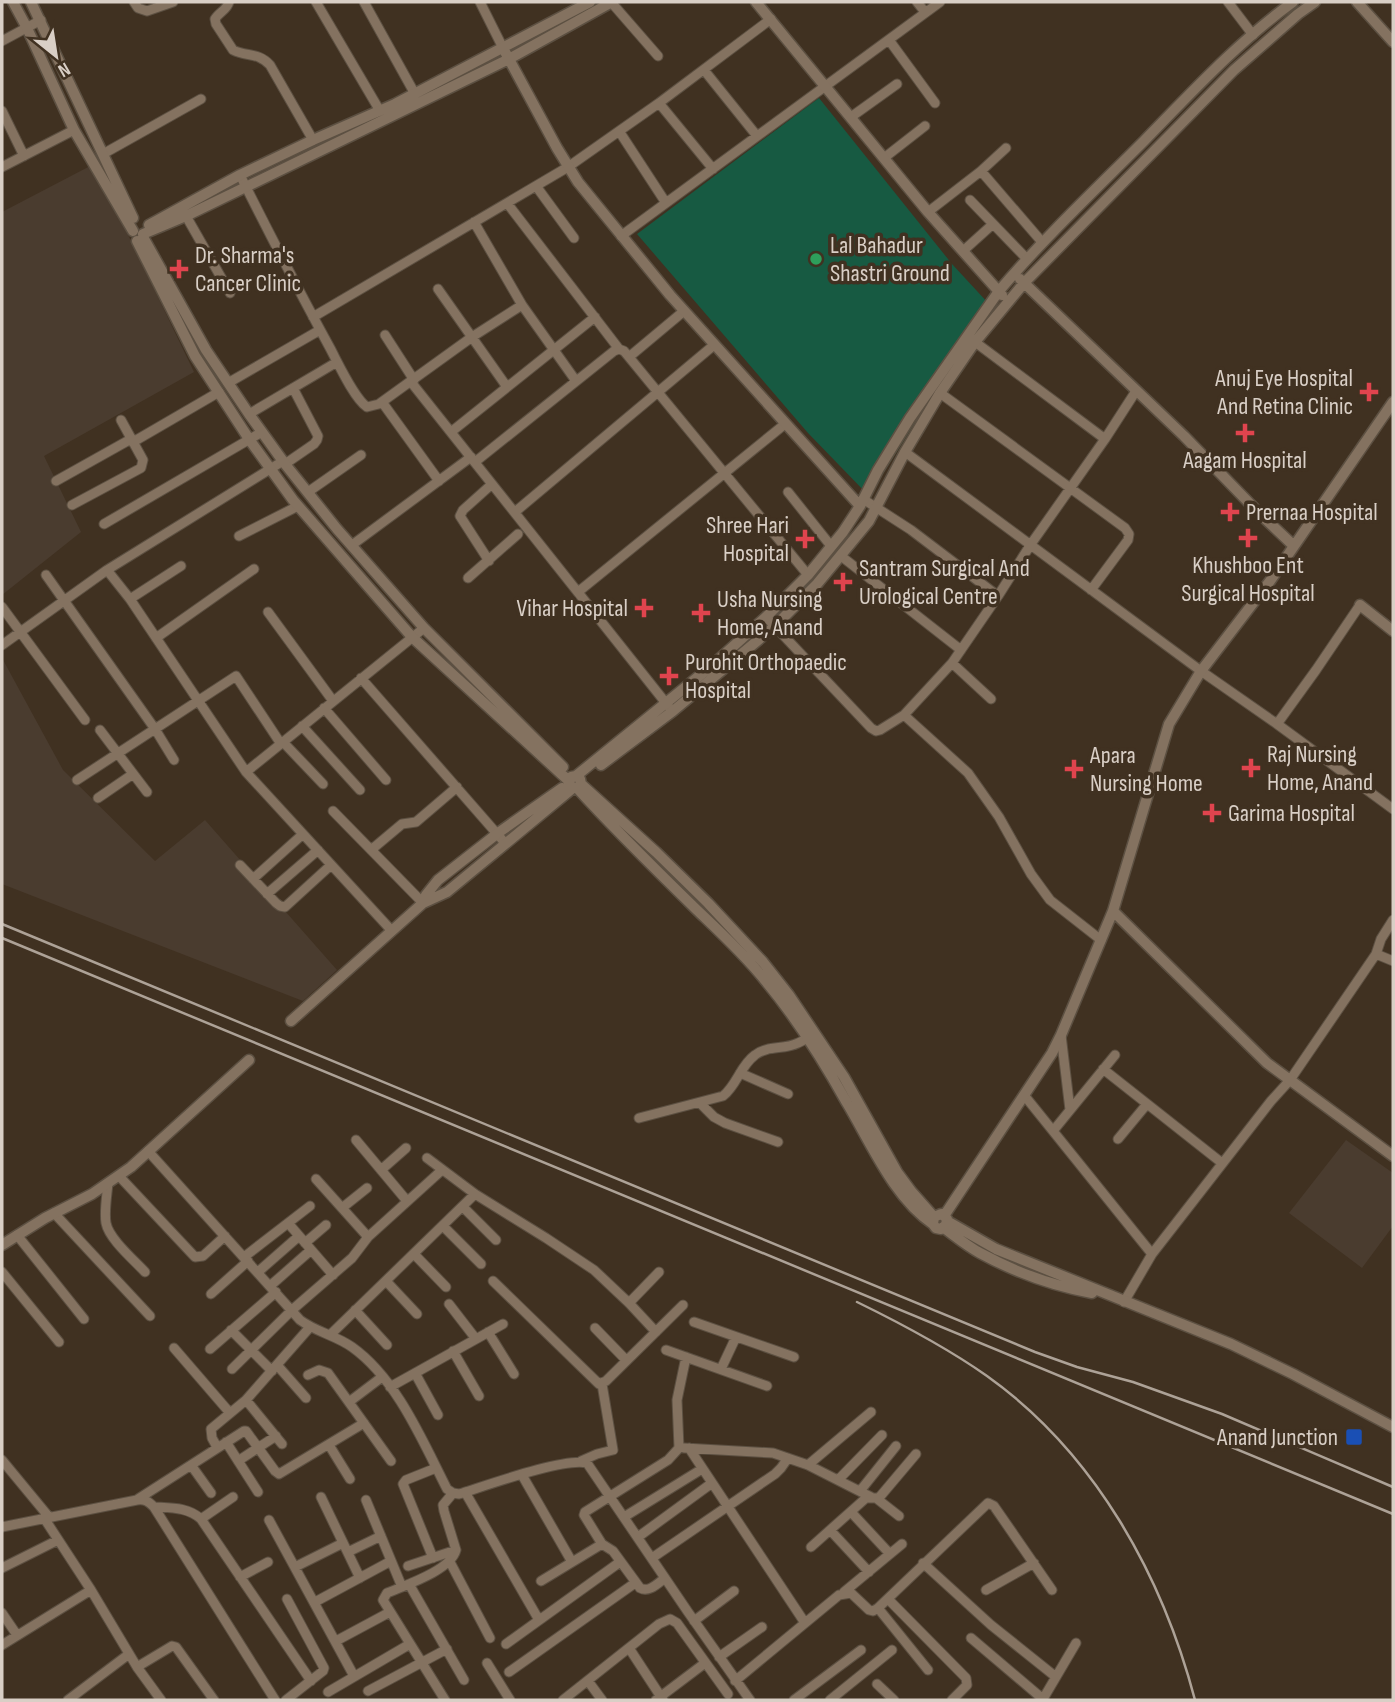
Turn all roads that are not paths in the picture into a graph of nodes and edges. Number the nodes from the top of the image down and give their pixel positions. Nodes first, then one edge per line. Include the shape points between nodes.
1 (13, 2) edge
2 (31, 2) edge
3 (134, 2) edge
4 (173, 2) edge
5 (229, 2) edge
6 (316, 2) edge
7 (364, 2) edge
8 (480, 2) edge
9 (590, 2) edge
10 (612, 2) edge
11 (756, 2) edge
12 (917, 2) edge
13 (940, 2) edge
14 (1228, 2) edge
15 (1293, 2) edge
16 (1315, 2) edge
17 (1357, 2) edge
18 (925, 12) junction
19 (771, 19) junction
20 (41, 20) junction
21 (27, 28) junction
22 (1252, 35) junction
23 (889, 40) junction
24 (2, 41) edge
25 (1393, 42) edge
26 (503, 48) junction
27 (658, 56) dead end
28 (509, 59) junction
29 (704, 70) junction
30 (898, 84) dead end
31 (826, 86) junction
32 (415, 94) junction
33 (201, 99) dead end
34 (659, 103) junction
35 (935, 103) dead end
36 (2, 111) edge
37 (380, 111) junction
38 (851, 117) junction
39 (925, 126) dead end
40 (74, 130) junction
41 (619, 131) junction
42 (757, 136) junction
43 (313, 140) junction
44 (1006, 148) dead end
45 (103, 153) junction
46 (24, 156) junction
47 (884, 158) junction
48 (2, 167) edge
49 (568, 167) junction
50 (713, 169) junction
51 (981, 171) junction
52 (240, 175) junction
53 (536, 186) junction
54 (246, 187) junction
55 (970, 200) dead end
56 (507, 203) junction
57 (666, 203) junction
58 (928, 212) junction
59 (186, 216) junction
60 (474, 222) junction
61 (993, 224) junction
62 (139, 234) junction
63 (621, 236) junction
64 (574, 238) dead end
65 (1042, 242) junction
66 (963, 251) junction
67 (1027, 259) junction
68 (1014, 273) junction
69 (1024, 283) junction
70 (438, 289) dead end
71 (999, 291) junction
72 (230, 293) dead end
73 (1009, 302) junction
74 (522, 304) junction
75 (684, 311) junction
76 (313, 317) junction
77 (595, 317) junction
78 (320, 330) junction
79 (386, 335) dead end
80 (472, 337) junction
81 (975, 342) junction
82 (715, 345) junction
83 (554, 349) junction
84 (619, 349) junction
85 (629, 357) junction
86 (337, 362) junction
87 (413, 381) junction
88 (576, 381) junction
89 (228, 383) junction
90 (507, 387) junction
91 (293, 388) junction
92 (1136, 391) junction
93 (219, 392) junction
94 (658, 393) junction
95 (940, 393) junction
96 (383, 402) junction
97 (1393, 402) edge
98 (249, 414) junction
99 (121, 420) dead end
100 (785, 424) junction
101 (262, 432) junction
102 (451, 432) junction
103 (249, 439) junction
104 (1105, 439) junction
105 (132, 440) junction
106 (905, 452) junction
107 (362, 455) dead end
108 (473, 459) junction
109 (284, 462) junction
110 (270, 469) junction
111 (724, 474) junction
112 (56, 481) dead end
113 (439, 481) junction
114 (492, 484) junction
115 (1070, 487) junction
116 (308, 492) junction
117 (788, 492) dead end
118 (862, 503) junction
119 (72, 505) dead end
120 (298, 506) junction
121 (877, 508) junction
122 (515, 512) junction
123 (104, 524) dead end
124 (518, 534) dead end
125 (239, 536) dead end
126 (1031, 544) junction
127 (352, 545) junction
128 (831, 546) junction
129 (1294, 546) junction
130 (841, 556) junction
131 (489, 561) junction
132 (181, 566) dead end
133 (254, 569) dead end
134 (107, 570) junction
135 (46, 575) dead end
136 (808, 575) junction
137 (468, 578) dead end
138 (1091, 590) junction
139 (578, 592) junction
140 (998, 596) junction
141 (130, 599) junction
142 (63, 601) junction
143 (1360, 606) joint
144 (2, 607) edge
145 (268, 612) dead end
146 (770, 621) junction
147 (424, 628) junction
148 (21, 631) junction
149 (1393, 631) edge
150 (412, 637) junction
151 (156, 638) junction
152 (2, 645) edge
153 (961, 650) junction
154 (952, 663) junction
155 (1200, 671) junction
156 (361, 678) junction
157 (991, 699) dead end
158 (198, 701) junction
159 (333, 701) junction
160 (669, 707) junction
161 (324, 708) junction
162 (904, 715) junction
163 (85, 720) dead end
164 (1277, 724) junction
165 (302, 726) junction
166 (155, 729) junction
167 (100, 730) dead end
168 (282, 743) junction
169 (117, 754) junction
170 (174, 760) dead end
171 (246, 772) junction
172 (133, 774) junction
173 (77, 780) dead end
174 (386, 780) dead end
175 (575, 782) junction
176 (323, 784) dead end
177 (457, 787) junction
178 (360, 790) dead end
179 (147, 792) dead end
180 (98, 798) dead end
181 (1393, 809) edge
182 (333, 811) dead end
183 (303, 834) junction
184 (501, 838) junction
185 (317, 850) junction
186 (371, 850) junction
187 (331, 865) junction
188 (240, 866) dead end
189 (253, 879) junction
190 (267, 894) junction
191 (423, 903) junction
192 (1113, 911) junction
193 (1393, 920) edge
194 (392, 931) junction
195 (1390, 931) edge
196 (1101, 940) junction
197 (1376, 954) junction
198 (1393, 961) edge
199 (290, 1021) dead end
200 (810, 1035) junction
201 (1061, 1035) junction
202 (1115, 1055) dead end
203 (249, 1059) dead end
204 (1104, 1069) junction
205 (740, 1073) junction
206 (1290, 1080) junction
207 (788, 1094) dead end
208 (1024, 1095) junction
209 (700, 1103) junction
210 (1147, 1104) junction
211 (1070, 1110) junction
212 (639, 1118) dead end
213 (1053, 1130) junction
214 (1118, 1139) dead end
215 (356, 1140) dead end
216 (778, 1142) dead end
217 (407, 1148) dead end
218 (148, 1151) junction
219 (1393, 1156) edge
220 (427, 1158) dead end
221 (1223, 1163) junction
222 (382, 1170) junction
223 (442, 1170) junction
224 (118, 1176) junction
225 (316, 1179) dead end
226 (108, 1183) junction
227 (367, 1188) dead end
228 (475, 1194) junction
229 (407, 1201) junction
230 (310, 1206) dead end
231 (463, 1207) junction
232 (342, 1208) junction
233 (54, 1213) junction
234 (941, 1221) junction
235 (288, 1223) junction
236 (326, 1225) dead end
237 (443, 1226) junction
238 (17, 1235) junction
239 (225, 1236) junction
240 (368, 1237) junction
241 (496, 1240) dead end
242 (305, 1243) junction
243 (2, 1245) edge
244 (414, 1254) junction
245 (1152, 1254) junction
246 (246, 1259) junction
247 (481, 1265) dead end
248 (2, 1272) edge
249 (145, 1272) dead end
250 (258, 1272) junction
251 (659, 1272) dead end
252 (333, 1275) junction
253 (386, 1281) junction
254 (493, 1281) dead end
255 (446, 1287) dead end
256 (273, 1289) junction
257 (211, 1294) dead end
258 (1124, 1302) junction
259 (629, 1303) junction
260 (449, 1304) dead end
261 (683, 1305) dead end
262 (292, 1310) junction
263 (355, 1310) junction
264 (417, 1314) dead end
265 (150, 1316) dead end
266 (84, 1318) dead end
267 (694, 1322) dead end
268 (503, 1324) dead end
269 (310, 1327) junction
270 (595, 1328) dead end
271 (232, 1330) junction
272 (488, 1332) junction
273 (656, 1332) junction
274 (330, 1335) junction
275 (736, 1337) junction
276 (475, 1339) junction
277 (59, 1342) dead end
278 (387, 1345) dead end
279 (174, 1348) dead end
280 (210, 1349) dead end
281 (251, 1350) junction
282 (666, 1350) dead end
283 (453, 1351) junction
284 (686, 1357) junction
285 (794, 1357) dead end
286 (626, 1360) junction
287 (274, 1368) junction
288 (721, 1369) junction
289 (232, 1370) dead end
290 (415, 1373) junction
291 (514, 1374) dead end
292 (308, 1375) dead end
293 (382, 1377) junction
294 (603, 1384) junction
295 (767, 1386) dead end
296 (390, 1387) junction
297 (479, 1396) dead end
298 (306, 1398) dead end
299 (246, 1399) junction
300 (349, 1402) junction
301 (871, 1412) dead end
302 (230, 1413) junction
303 (438, 1415) dead end
304 (364, 1423) junction
305 (1393, 1427) edge
306 (882, 1435) dead end
307 (226, 1441) junction
308 (329, 1445) junction
309 (896, 1446) dead end
310 (217, 1447) junction
311 (258, 1448) junction
312 (684, 1448) junction
313 (916, 1454) dead end
314 (788, 1458) junction
315 (239, 1461) junction
316 (391, 1461) dead end
317 (581, 1461) junction
318 (3, 1463) edge
319 (191, 1465) junction
320 (808, 1465) junction
321 (436, 1468) junction
322 (702, 1469) junction
323 (522, 1475) junction
324 (349, 1479) dead end
325 (838, 1480) junction
326 (712, 1483) junction
327 (860, 1491) junction
328 (258, 1492) dead end
329 (465, 1492) junction
330 (211, 1493) dead end
331 (453, 1493) junction
332 (611, 1496) junction
333 (233, 1497) dead end
334 (321, 1497) dead end
335 (875, 1498) junction
336 (136, 1500) junction
337 (366, 1500) dead end
338 (154, 1507) junction
339 (727, 1507) junction
340 (851, 1512) junction
341 (899, 1516) dead end
342 (624, 1517) junction
343 (46, 1518) junction
344 (201, 1519) junction
345 (269, 1520) dead end
346 (2, 1527) edge
347 (830, 1530) junction
348 (381, 1536) junction
349 (638, 1537) junction
350 (58, 1540) junction
351 (602, 1544) junction
352 (902, 1544) dead end
353 (811, 1547) dead end
354 (345, 1548) junction
355 (456, 1550) junction
356 (890, 1554) junction
357 (433, 1558) junction
358 (652, 1558) junction
359 (268, 1562) dead end
360 (391, 1562) junction
361 (450, 1562) junction
362 (572, 1562) junction
363 (620, 1562) junction
364 (923, 1563) junction
365 (1034, 1563) junction
366 (408, 1566) dead end
367 (295, 1567) junction
368 (2, 1568) edge
369 (869, 1572) junction
370 (240, 1577) junction
371 (360, 1578) junction
372 (665, 1578) junction
373 (541, 1581) dead end
374 (635, 1583) junction
375 (405, 1585) junction
376 (91, 1590) junction
377 (986, 1590) dead end
378 (1052, 1590) dead end
379 (734, 1591) dead end
380 (843, 1594) junction
381 (888, 1599) junction
382 (287, 1600) dead end
383 (315, 1602) junction
384 (878, 1608) junction
385 (390, 1612) junction
386 (2, 1613) edge
387 (539, 1620) junction
388 (694, 1621) junction
389 (805, 1623) junction
390 (762, 1627) dead end
391 (17, 1635) junction
392 (490, 1638) dead end
393 (971, 1638) dead end
394 (335, 1641) junction
395 (1076, 1643) dead end
396 (410, 1644) junction
397 (506, 1644) dead end
398 (2, 1645) edge
399 (629, 1648) junction
400 (447, 1649) junction
401 (861, 1650) dead end
402 (892, 1650) dead end
403 (129, 1654) junction
404 (719, 1657) junction
405 (421, 1662) junction
406 (487, 1663) dead end
407 (705, 1663) junction
408 (137, 1667) junction
409 (928, 1670) dead end
410 (509, 1672) dead end
411 (354, 1676) junction
412 (1056, 1676) junction
413 (464, 1680) dead end
414 (311, 1681) junction
415 (588, 1681) junction
416 (735, 1681) junction
417 (877, 1684) dead end
418 (368, 1691) dead end
419 (742, 1691) junction
420 (328, 1692) dead end
421 (729, 1697) edge
422 (659, 1699) edge
423 (68, 1700) edge
424 (161, 1700) edge
425 (214, 1700) edge
426 (275, 1700) edge
427 (286, 1700) edge
428 (445, 1700) edge
429 (510, 1700) edge
430 (563, 1700) edge
431 (601, 1700) edge
432 (750, 1700) edge
433 (794, 1700) edge
434 (830, 1700) edge
435 (894, 1700) edge
436 (952, 1700) edge
437 (1043, 1700) edge

1 - 21 street
2 - 20 street
3 - 4 street via 147,11
5 - 43 street via 216,24 233,50 270,65
6 - 37 street
7 - 32 street
8 - 26 street
9 - 26 street
10 - 27 street
10 - 28 street
11 - 19 street
12 - 18 street
13 - 18 street
14 - 22 street
15 - 22 street
16 - 69 street via 1234,70
17 - 25 street
18 - 23 street
19 - 29 street
19 - 31 street
20 - 21 street
20 - 45 street
21 - 24 street
21 - 40 street
22 - 65 street
23 - 31 street
23 - 35 street
26 - 28 street
26 - 32 street
28 - 49 street
28 - 54 street
29 - 34 street
29 - 42 street
30 - 38 street
31 - 38 street
31 - 42 street
32 - 37 street
33 - 45 street
34 - 41 street
34 - 50 street
36 - 46 street
37 - 43 street
38 - 47 street
39 - 47 street
40 - 46 street
40 - 62 street
41 - 49 street
41 - 57 street
42 - 50 street
43 - 52 street
44 - 51 street
45 - 62 street
46 - 48 street
47 - 58 street
49 - 53 street
49 - 63 street
50 - 57 street
51 - 58 street
51 - 65 street
52 - 54 street
52 - 62 street
53 - 56 street
53 - 64 street
54 - 59 street
54 - 76 street
55 - 61 street
56 - 60 street
56 - 77 street
57 - 63 street
58 - 66 street
59 - 62 street
59 - 72 street
60 - 74 street
60 - 76 street
61 - 66 street
61 - 67 street
62 - 89 street
62 - 93 street via 195,356
63 - 75 street
65 - 67 street
66 - 71 street
67 - 68 street
68 - 69 street
68 - 71 street
69 - 73 street
69 - 92 street
70 - 80 street
71 - 73 street
71 - 118 street via 910,418
73 - 81 street
74 - 80 street
74 - 83 street
75 - 82 street
75 - 85 street
76 - 78 street
77 - 83 street
77 - 84 street
78 - 86 street
78 - 89 street
79 - 87 street
80 - 87 street
80 - 90 street
81 - 95 street
81 - 104 street
82 - 94 street
82 - 100 street
83 - 88 street
83 - 90 street
84 - 85 street
84 - 88 street
85 - 94 street
86 - 91 street
86 - 96 street via 363,404
87 - 96 street
87 - 102 street
88 - 108 street
89 - 98 street
90 - 102 street
91 - 98 street
91 - 109 street via 318,436
92 - 104 street
92 - 129 street
93 - 103 street
93 - 105 street
94 - 111 street
94 - 122 street
95 - 106 street
95 - 115 street
96 - 113 street
97 - 129 street
98 - 101 street
99 - 105 street
100 - 111 street
100 - 118 street
101 - 103 street
101 - 109 street
102 - 108 street
103 - 110 street
103 - 123 street
104 - 115 street
105 - 112 street
105 - 119 street via 143,460 141,468
106 - 121 street
106 - 126 street
107 - 116 street
108 - 113 street
108 - 114 street
109 - 110 street
109 - 116 street
110 - 120 street
110 - 134 street
111 - 136 street
111 - 139 street
113 - 127 street
114 - 122 street
114 - 131 street via 460,516
115 - 126 street
115 - 138 street via 1129,534
116 - 127 street
117 - 128 street
118 - 121 street
118 - 128 street
120 - 125 street
120 - 150 street
121 - 130 street
121 - 140 street
122 - 139 street
124 - 131 street
126 - 138 street
126 - 140 street
127 - 147 street
128 - 136 street
129 - 155 street
130 - 146 street via 817,584
130 - 153 street
131 - 137 street
132 - 141 street
133 - 151 street
134 - 141 street
134 - 142 street
135 - 142 street
136 - 146 street
138 - 155 street
139 - 160 street
140 - 153 street
141 - 151 street
142 - 148 street
142 - 166 street
143 - 149 street
143 - 164 street
144 - 148 street
145 - 159 street
146 - 160 street via 709,668
146 - 162 street via 871,729 880,730
147 - 150 street
147 - 175 street
148 - 152 street
148 - 163 street
150 - 156 street
150 - 175 street
151 - 158 street
153 - 154 street
154 - 157 street
154 - 162 street
155 - 164 street
155 - 192 street via 1169,724
156 - 159 street
156 - 177 street
158 - 166 street
158 - 168 street via 236,676
158 - 171 street
159 - 161 street
160 - 175 street
161 - 165 street
161 - 174 street
162 - 196 street via 968,773 1050,900
164 - 181 street
165 - 168 street
165 - 178 street
166 - 169 street
166 - 170 street
167 - 169 street
168 - 171 street
168 - 176 street
169 - 172 street
169 - 173 street
171 - 183 street
172 - 179 street
172 - 180 street
175 - 184 street
175 - 200 street via 656,852 763,962 789,995
177 - 184 street
177 - 186 street via 416,822 402,824
182 - 186 street
183 - 185 street
183 - 189 street
184 - 191 street via 447,892
185 - 187 street
185 - 190 street
186 - 191 street
187 - 190 street via 285,907
187 - 194 street
188 - 189 street
189 - 190 street
191 - 194 street
192 - 196 street
192 - 206 street
193 - 195 street
194 - 199 street
195 - 197 street
196 - 201 street
197 - 198 street
197 - 206 street
200 - 205 street via 795,1045 757,1054
200 - 234 street via 844,1077 897,1172
201 - 208 street
201 - 211 street
202 - 204 street
203 - 218 street
204 - 210 street
204 - 211 street
205 - 207 street
205 - 209 street via 730,1091
206 - 219 street
206 - 221 street
208 - 213 street
208 - 234 street
209 - 212 street
209 - 216 street via 725,1123
210 - 214 street
210 - 221 street
211 - 213 street
213 - 245 street
215 - 222 street
217 - 222 street
218 - 224 street
218 - 239 street
220 - 223 street
221 - 245 street
222 - 229 street
223 - 228 street
223 - 229 street
224 - 226 street
224 - 239 street via 195,1257 203,1256
225 - 232 street
226 - 233 street
226 - 249 street via 106,1223
227 - 232 street
228 - 231 street
228 - 259 street via 594,1270
229 - 240 street
230 - 235 street
231 - 237 street
231 - 241 street
232 - 240 street
233 - 238 street
233 - 265 street
234 - 258 street via 996,1250
235 - 242 street
235 - 246 street
236 - 242 street
237 - 244 street
237 - 247 street
238 - 243 street
238 - 266 street
239 - 246 street
240 - 252 street
242 - 250 street
242 - 252 street
242 - 256 street
244 - 253 street
244 - 255 street
245 - 258 street
246 - 250 street
246 - 257 street
248 - 277 street
250 - 256 street
251 - 259 street
252 - 262 street
253 - 263 street
253 - 264 street
254 - 294 street
256 - 262 street
256 - 271 street
258 - 305 street via 1231,1344
259 - 273 street
260 - 276 street
261 - 273 street
262 - 269 street
262 - 281 street
263 - 274 street
263 - 278 street
267 - 275 street
268 - 272 street
269 - 274 street
269 - 287 street
270 - 286 street
271 - 280 street
271 - 281 street
272 - 276 street
272 - 291 street
273 - 286 street
274 - 293 street via 354,1348
275 - 285 street
275 - 288 street
276 - 283 street
279 - 302 street
281 - 287 street
281 - 289 street
282 - 284 street
283 - 290 street
283 - 297 street
284 - 288 street
284 - 312 street via 677,1399
286 - 294 street
287 - 298 street
287 - 299 street
288 - 295 street
290 - 296 street
290 - 303 street
292 - 300 street via 319,1370 328,1373
293 - 296 street
293 - 300 street
294 - 317 street via 613,1450
296 - 321 street
299 - 302 street
299 - 311 street via 279,1440
300 - 304 street
301 - 320 street
302 - 310 street via 211,1429
304 - 308 street
304 - 316 street
306 - 325 street
307 - 310 street
307 - 311 street via 246,1431
307 - 315 street
308 - 311 street via 279,1474
308 - 324 street
309 - 327 street
310 - 319 street
311 - 315 street
312 - 314 street via 773,1453
312 - 322 street
312 - 332 street
313 - 335 street
314 - 320 street
314 - 339 street via 775,1474
315 - 328 street
317 - 323 street
317 - 332 street via 592,1468
318 - 343 street
319 - 330 street
319 - 336 street
320 - 325 street
321 - 331 street
321 - 357 street via 403,1484
322 - 326 street
322 - 342 street
323 - 329 street
323 - 362 street
325 - 327 street
326 - 339 street
326 - 349 street
327 - 335 street
329 - 331 street
329 - 387 street
331 - 355 street via 443,1506
332 - 342 street
332 - 351 street via 584,1513
333 - 344 street
334 - 354 street
335 - 340 street via 866,1498
335 - 341 street
336 - 338 street via 144,1499
336 - 343 street
337 - 348 street
338 - 344 street via 188,1510
338 - 426 street
339 - 358 street
339 - 389 street
340 - 347 street
340 - 356 street
342 - 349 street
343 - 346 street
343 - 350 street
344 - 370 street
345 - 367 street
347 - 353 street
347 - 369 street
348 - 354 street
348 - 360 street
349 - 358 street
350 - 368 street
350 - 376 street
351 - 362 street
351 - 363 street
352 - 356 street
354 - 367 street
354 - 371 street
355 - 357 street
355 - 361 street
356 - 369 street
357 - 366 street
358 - 372 street
359 - 370 street
360 - 371 street
360 - 375 street
361 - 375 street
361 - 392 street
362 - 373 street
363 - 374 street
363 - 387 street
364 - 365 street via 988,1503
364 - 381 street
364 - 412 street
365 - 377 street
365 - 378 street
367 - 383 street
369 - 380 street
370 - 414 street
371 - 383 street
372 - 374 street via 644,1590
372 - 388 street
374 - 410 street
375 - 385 street via 384,1596
375 - 400 street
376 - 391 street
376 - 403 street
379 - 388 street
380 - 384 street via 851,1592 869,1610
380 - 389 street
381 - 384 street
381 - 436 street via 965,1678 967,1685
382 - 414 street via 323,1664 323,1671
383 - 394 street
384 - 409 street
385 - 394 street
385 - 396 street
386 - 391 street
387 - 397 street
388 - 404 street
389 - 416 street
390 - 404 street
391 - 398 street
393 - 437 street
394 - 411 street
395 - 412 street
396 - 405 street
396 - 411 street
399 - 407 street via 670,1619
399 - 415 street
399 - 422 street
400 - 405 street
400 - 413 street
401 - 433 street
402 - 434 street
403 - 408 street
403 - 423 street
404 - 416 street
405 - 418 street
405 - 428 street
406 - 429 street
407 - 421 street
407 - 422 street
408 - 424 street
408 - 425 street via 176,1647
411 - 420 street
412 - 437 street
414 - 427 street
415 - 430 street
415 - 431 street
416 - 419 street
417 - 435 street
419 - 421 street
419 - 432 street

